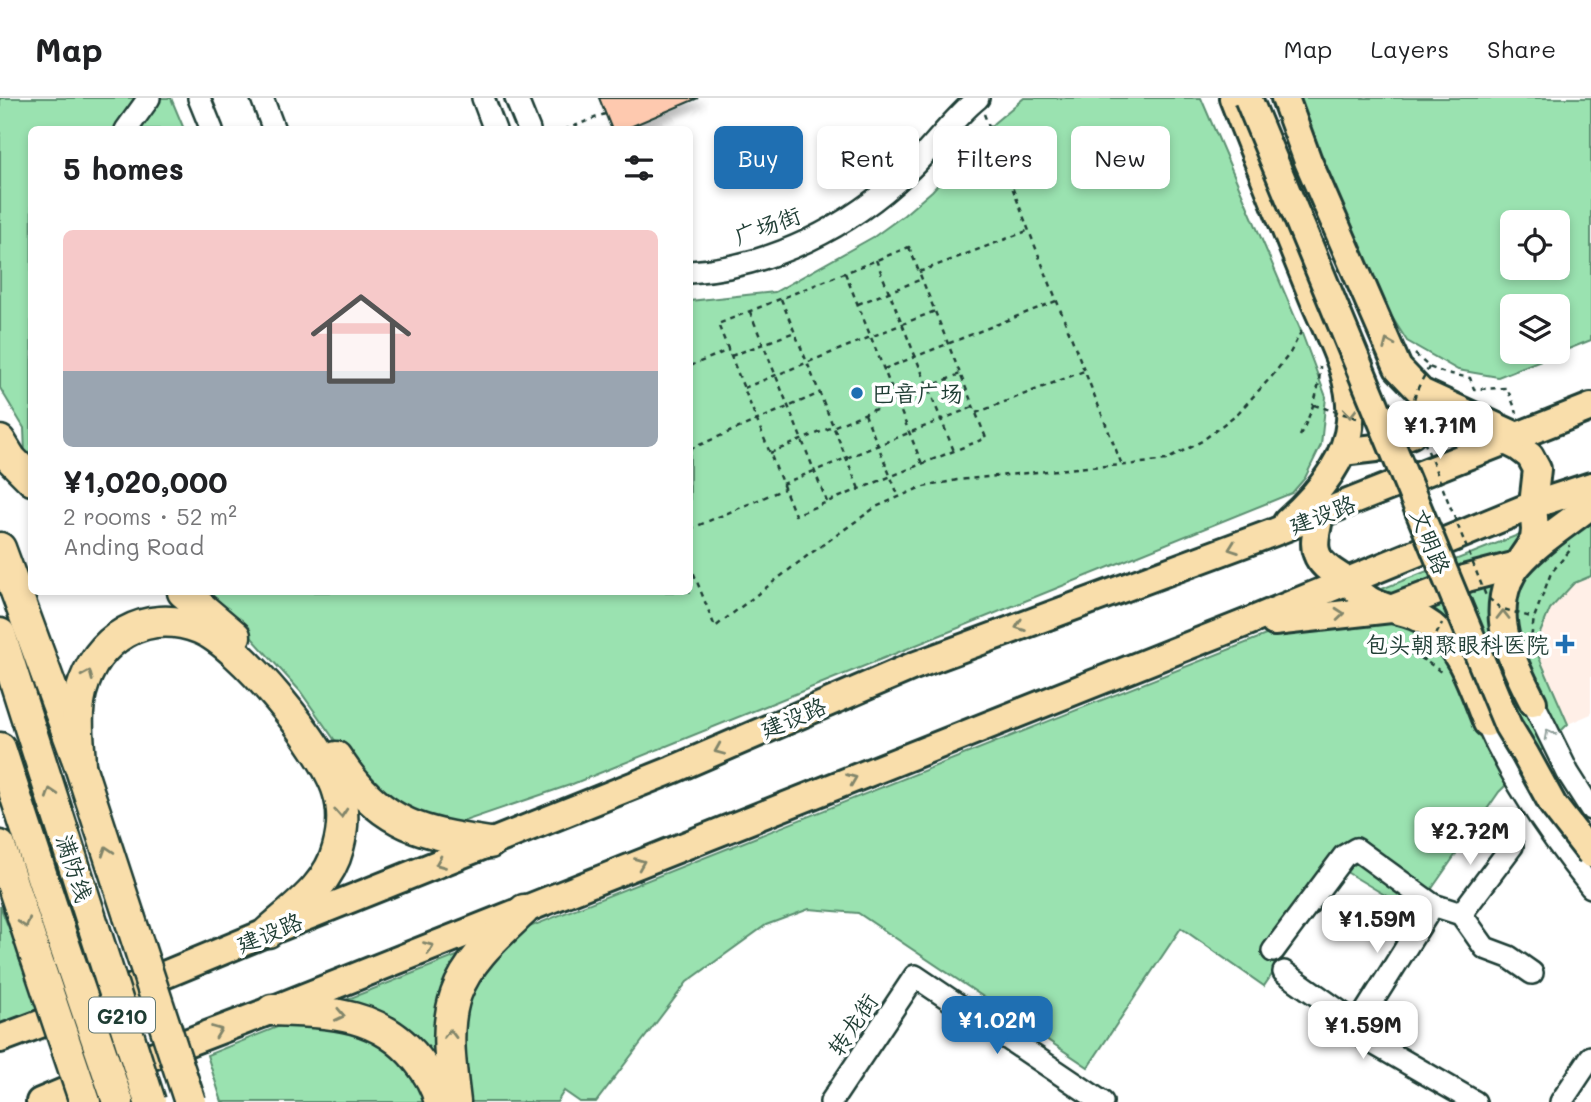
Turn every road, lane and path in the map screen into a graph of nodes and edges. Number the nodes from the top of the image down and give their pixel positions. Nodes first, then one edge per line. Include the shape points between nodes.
1 (149, 98) edge
2 (199, 98) edge
3 (262, 98) edge
4 (482, 98) edge
5 (518, 98) edge
6 (1233, 98) edge
7 (1248, 98) edge
8 (1267, 98) edge
9 (1285, 98) edge
10 (975, 99) edge
11 (606, 114) dead end
12 (129, 126) edge
13 (210, 126) edge
14 (272, 126) edge
15 (493, 126) edge
16 (528, 126) edge
17 (574, 126) edge
18 (1029, 231) junction
19 (876, 260) junction
20 (693, 272) edge
21 (919, 272) junction
22 (845, 273) junction
23 (922, 279) junction
24 (889, 292) junction
25 (781, 299) junction
26 (1056, 300) junction
27 (1315, 302) junction
28 (858, 304) junction
29 (935, 311) junction
30 (750, 312) junction
31 (902, 324) junction
32 (795, 332) junction
33 (871, 336) junction
34 (763, 344) junction
35 (948, 344) junction
36 (1409, 349) dead end
37 (729, 350) junction
38 (731, 356) junction
39 (916, 356) junction
40 (1319, 356) dead end
41 (807, 362) junction
42 (693, 365) edge
43 (1430, 367) junction
44 (884, 369) junction
45 (1084, 371) junction
46 (960, 374) junction
47 (775, 375) junction
48 (929, 387) junction
49 (744, 388) junction
50 (820, 394) junction
51 (897, 401) junction
52 (1445, 404) junction
53 (1314, 405) junction
54 (788, 407) junction
55 (973, 407) junction
56 (1591, 407) edge
57 (976, 413) junction
58 (865, 414) junction
59 (942, 419) junction
60 (757, 421) junction
61 (1362, 424) dead end
62 (833, 427) junction
63 (1514, 431) junction
64 (910, 432) junction
65 (1300, 436) dead end
66 (802, 440) junction
67 (0, 441) edge
68 (878, 445) junction
69 (693, 448) edge
70 (954, 451) junction
71 (1342, 452) junction
72 (770, 453) junction
73 (846, 458) junction
74 (922, 464) junction
75 (1122, 465) junction
76 (814, 471) junction
77 (28, 476) edge
78 (890, 476) junction
79 (782, 484) junction
80 (1591, 486) edge
81 (1321, 487) junction
82 (784, 489) junction
83 (859, 489) junction
84 (899, 497) junction
85 (827, 502) junction
86 (1533, 505) junction
87 (1591, 505) edge
88 (1320, 515) junction
89 (693, 528) edge
90 (1272, 533) junction
91 (1568, 540) dead end
92 (0, 548) edge
93 (1517, 565) junction
94 (693, 572) edge
95 (1347, 581) junction
96 (187, 595) edge
97 (1391, 608) junction
98 (1534, 618) junction
99 (1443, 619) dead end
100 (1248, 622) junction
101 (0, 634) edge
102 (1382, 644) dead end
103 (1529, 650) dead end
104 (1423, 661) junction
105 (1445, 677) dead end
106 (1533, 702) joint
107 (1487, 723) joint
108 (0, 748) edge
109 (79, 766) junction
110 (1591, 809) edge
111 (1591, 836) edge
112 (490, 843) junction
113 (0, 846) edge
114 (1512, 846) dead end
115 (1591, 853) edge
116 (1591, 887) edge
117 (1433, 905) junction
118 (524, 910) junction
119 (1461, 915) junction
120 (268, 932) junction
121 (1273, 951) dead end
122 (1284, 972) dead end
123 (1532, 973) dead end
124 (272, 1010) junction
125 (1356, 1027) junction
126 (0, 1039) edge
127 (1591, 1057) edge
128 (40, 1102) edge
129 (85, 1102) edge
130 (118, 1102) edge
131 (150, 1102) edge
132 (190, 1102) edge
133 (440, 1102) edge
134 (455, 1102) edge
135 (831, 1102) edge
136 (1102, 1102) edge
137 (1475, 1102) edge
138 (1561, 1102) edge

1 - 12 street
2 - 13 street
3 - 14 street
4 - 15 street
5 - 16 street
6 - 27 main road
7 - 115 main road, 文明路, bridge via 1508,726 1553,805
8 - 111 main road via 1499,666 1545,764
52 -> 9 main road via 1421,392 1398,368
10 - 18 path
10 - 20 street, 广场街 via 891,187 832,228 767,256
11 - 17 path
18 - 21 path
18 - 26 path
19 - 21 path via 909,247
19 - 22 path
19 - 24 path
21 - 23 path
22 - 25 path
22 - 28 path
23 - 24 path
23 - 29 path
24 - 28 path
24 - 31 path
25 - 30 path
25 - 32 path
26 - 35 path
26 - 45 path
27 -> 71 main road via 1349,393 1350,423
27 - 75 path via 1290,353 1238,414 1166,460
28 - 33 path
29 - 31 path
29 - 35 path
30 - 34 path
30 - 37 path via 718,324
31 - 33 path
31 - 39 path
32 - 34 path
32 - 41 path
33 - 41 path
33 - 44 path
34 - 38 path
34 - 47 path
35 - 39 path
35 - 46 path
36 - 43 path
37 - 38 path
37 - 42 path
38 - 49 path
39 - 44 path
39 - 48 path
40 - 53 path via 1320,384
41 - 47 path
41 - 50 path
43 - 63 path via 1470,378 1474,389 1507,388
43 - 98 path, bridge via 1412,403 1414,416 1486,596 1500,608
44 - 51 path
45 - 57 path
45 - 75 path
46 - 48 path
46 - 55 path
47 - 49 path
47 - 54 path
48 - 51 path
48 - 59 path
49 - 60 path
50 - 54 path
50 - 62 path
51 - 58 path
51 - 64 path
52 - 63 main road
52 - 71 main road via 1412,434 1376,448
53 - 61 path, bridge via 1357,418
53 - 65 path
54 - 60 path
54 - 66 path
55 - 57 path
55 - 59 path
56 - 63 main road, 建设路
57 - 70 path via 986,438
58 - 62 path
58 - 68 path
59 - 64 path
59 - 70 path
60 - 69 path
60 - 72 path
62 - 66 path
62 - 73 path
63 - 86 main road via 1536,465
63 - 88 main road, 建设路
64 - 68 path
64 - 74 path
66 - 72 path
66 - 76 path
67 - 77 highway
68 - 73 path
68 - 78 path
70 - 74 path
71 - 81 main road
72 - 79 path
73 - 76 path
73 - 83 path
74 - 78 path
75 - 84 path via 957,480
76 - 79 path
76 - 85 path
78 - 83 path
78 - 84 path
79 - 82 path
80 - 86 main road
81 - 88 main road
81 - 90 main road
82 - 85 path via 795,515
82 - 89 path
83 - 85 path
84 - 94 path via 839,532 715,627
86 - 93 main road via 1534,540
86 - 95 main road
87 - 93 main road
88 - 90 main road, 建设路
88 - 95 main road via 1317,555
90 -> 112 main road, 建设路 via 911,667
91 - 98 path via 1571,549 1551,573
92 - 109 highway
93 - 97 main road via 1468,578
106 -> 93 main road via 1504,633 1504,594
95 - 97 main road via 1369,600
95 - 100 main road
96 - 112 highway via 263,664 300,706 353,782 376,804 415,828
100 -> 97 main road
97 - 107 main road via 1422,619 1447,640
98 - 103 path
99 - 104 path, bridge
118 -> 100 main road
131 -> 101 highway, 满防线 / G210, bridge
102 - 104 path
104 - 105 path
110 -> 106 street
107 - 116 street via 1533,806
108 - 130 highway, 满防线 / G210, bridge
109 -> 120 highway via 81,694 93,664 119,635 149,623 170,621 200,629 232,650 312,742 335,783 342,813 338,849 329,871 312,893
132 -> 109 highway, bridge
112 -> 120 main road, 建设路
113 -> 129 highway, bridge
114 - 119 street
117 - 119 street
117 - 121 street via 1356,849 1343,856
117 - 125 street
124 -> 118 main road
134 -> 118 highway via 449,1031 456,994 474,962
119 - 123 street via 1485,948
120 - 126 main road, 建设路
122 - 125 street
128 -> 124 main road
124 -> 133 highway via 341,1015 385,1030 420,1062
125 - 137 street via 1366,1039
127 - 138 street
135 - 136 street, 转龙街 via 915,976

